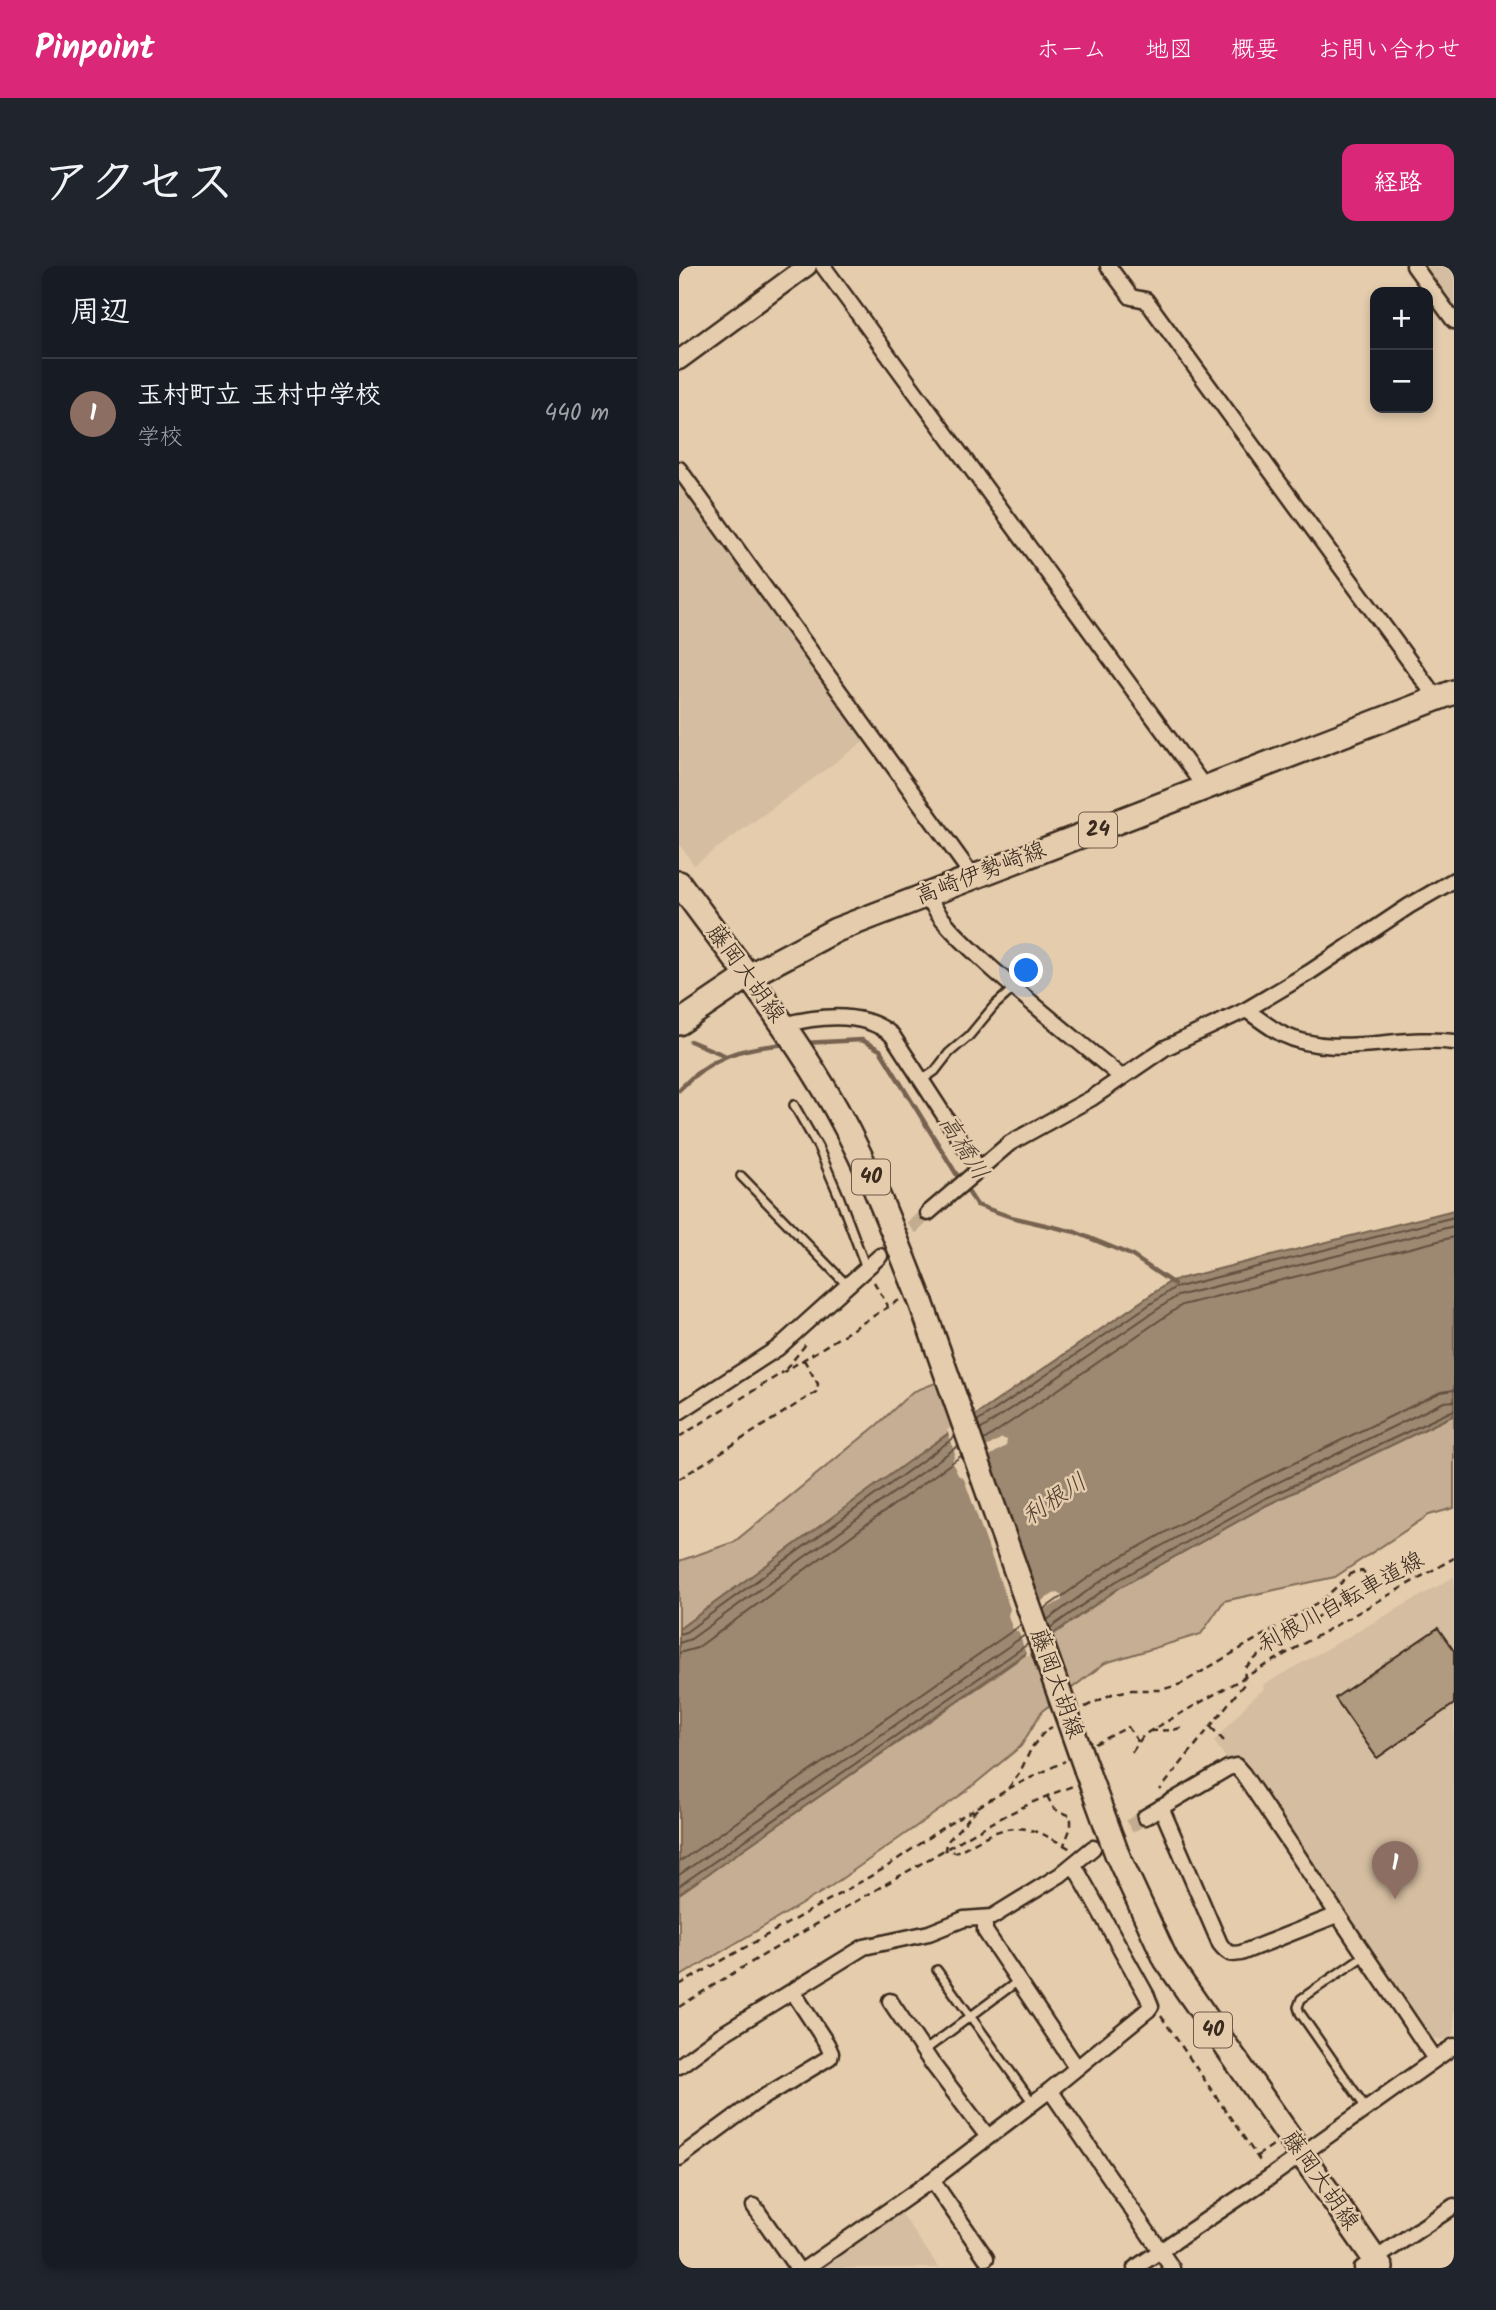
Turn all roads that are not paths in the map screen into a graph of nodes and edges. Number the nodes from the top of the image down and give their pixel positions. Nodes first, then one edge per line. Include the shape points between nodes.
1 (807, 266) edge
2 (823, 266) edge
3 (1108, 266) edge
4 (1414, 266) edge
5 (1454, 321) edge
6 (679, 360) edge
7 (679, 470) edge
8 (1445, 695) edge
9 (1202, 789) junction
10 (974, 878) junction
11 (1454, 880) edge
12 (679, 883) edge
13 (927, 895) junction
14 (747, 977) junction
15 (1014, 988) junction
16 (1246, 1010) junction
17 (679, 1023) edge
18 (785, 1028) junction
19 (1454, 1042) edge
20 (1120, 1076) junction
21 (922, 1080) junction
22 (794, 1105) dead end
23 (975, 1172) junction
24 (741, 1176) dead end
25 (928, 1213) tunnel mouth
26 (880, 1256) tunnel mouth
27 (868, 1272) junction
28 (847, 1286) junction
29 (679, 1412) edge
30 (1159, 1801) junction
31 (1145, 1817) tunnel mouth
32 (1093, 1848) tunnel mouth
33 (1073, 1857) junction
34 (1337, 1915) junction
35 (985, 1918) junction
36 (1366, 1955) junction
37 (937, 1970) dead end
38 (1018, 1982) junction
39 (793, 1992) junction
40 (890, 2001) dead end
41 (970, 2016) junction
42 (1454, 2046) edge
43 (924, 2051) junction
44 (1435, 2059) junction
45 (679, 2066) edge
46 (1077, 2068) junction
47 (1051, 2090) junction
48 (1033, 2103) junction
49 (1367, 2108) junction
50 (988, 2137) junction
51 (1302, 2155) junction
52 (679, 2158) edge
53 (932, 2180) junction
54 (754, 2206) dead end
55 (1454, 2206) edge
56 (1160, 2250) junction
57 (986, 2258) dead end
58 (1373, 2265) edge
59 (797, 2268) edge
60 (806, 2268) edge
61 (1135, 2268) edge
62 (1172, 2268) edge

1 - 6 street
2 - 9 street
3 - 8 street via 1131,297 1146,300
4 - 5 street
7 - 10 street
8 - 9 main road, 高崎伊勢崎線 / 24
9 - 10 main road, 高崎伊勢崎線 / 24
10 - 13 main road, 高崎伊勢崎線 / 24
11 - 16 street
12 - 14 main road, 藤岡大胡線 / 40
13 - 14 main road, 高崎伊勢崎線 / 24 via 837,930
13 - 15 street via 941,919
14 - 17 main road, 高崎伊勢崎線 / 24
14 - 18 main road, 藤岡大胡線 / 40
15 - 20 street
15 - 21 lane
16 - 19 street via 1283,1035 1324,1046
16 - 20 street via 1164,1048
18 - 21 street via 823,1018 871,1022 892,1035
18 - 51 main road, 藤岡大胡線 / 40, bridge via 867,1169 1082,1777 1117,1854 1166,1960
20 - 23 street via 1091,1098 1010,1143
21 - 23 street
22 - 27 lane via 818,1147
23 - 25 street
24 - 28 lane
26 - 27 street
27 - 28 street
28 - 29 street via 772,1353
30 - 31 street
30 - 34 street via 1236,1766
30 - 34 street via 1227,1952 1241,1953
32 - 33 street
33 - 35 street via 1040,1890
33 - 46 street via 1150,2006
34 - 36 street
35 - 38 street via 985,1930
35 - 39 street via 964,1919 929,1933 863,1947
36 - 44 street
36 - 49 lane via 1301,1999 1298,2007
37 - 41 lane
38 - 41 lane
38 - 46 street
39 - 45 street
39 - 52 street via 827,2044 830,2057 754,2103
40 - 43 street
41 - 43 lane
41 - 48 lane
42 - 44 street
43 - 50 street
44 - 49 street
46 - 47 street
47 - 48 street
47 - 56 street
48 - 50 street
49 - 51 street
50 - 53 street
51 - 56 street
51 - 58 main road, 藤岡大胡線 / 40
53 - 57 street
53 - 60 street
54 - 59 street
55 - 58 street
56 - 61 street
56 - 62 street

